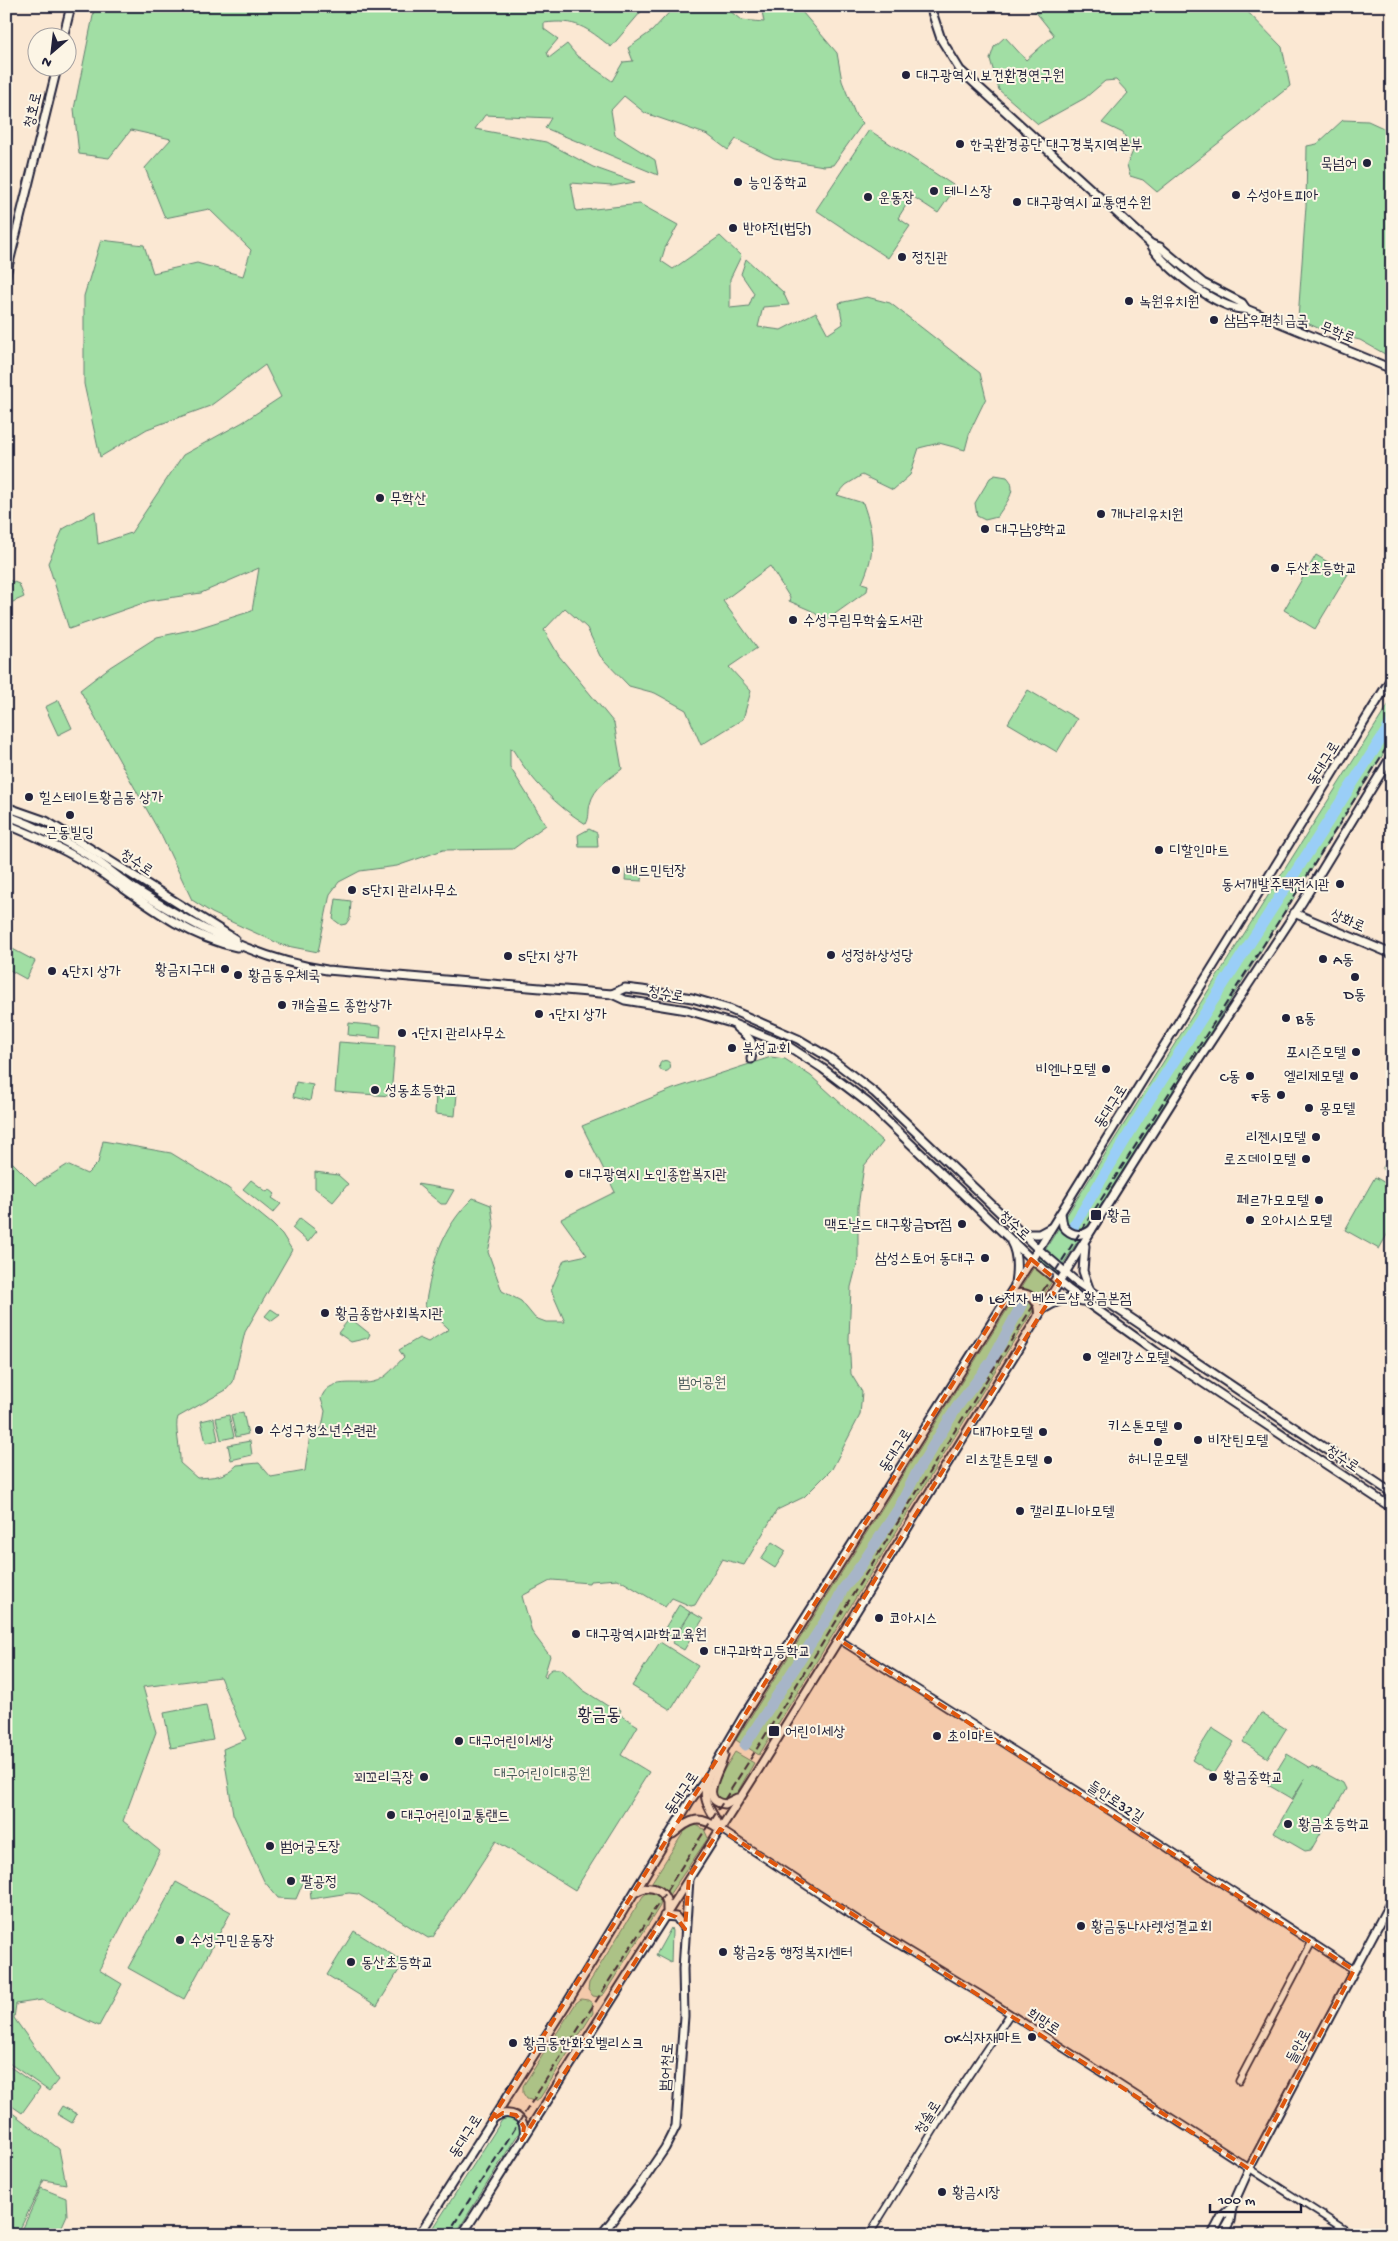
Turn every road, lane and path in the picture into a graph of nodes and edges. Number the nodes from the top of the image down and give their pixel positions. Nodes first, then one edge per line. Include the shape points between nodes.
1 (71, 6) edge
2 (930, 6) edge
3 (66, 28) edge
4 (54, 78) edge
5 (6, 275) edge
6 (1392, 369) edge
7 (1392, 677) edge
8 (1392, 755) edge
9 (6, 807) edge
10 (6, 815) edge
11 (6, 824) edge
12 (1294, 913) junction
13 (247, 948) junction
14 (1392, 954) edge
15 (612, 994) junction
16 (731, 1023) junction
17 (751, 1059) dead end
18 (1062, 1208) junction
19 (1052, 1226) junction
20 (1094, 1226) junction
21 (1023, 1234) junction
22 (1007, 1236) junction
23 (1087, 1239) junction
24 (1038, 1249) junction
25 (1031, 1259) junction
26 (1065, 1274) junction
27 (1060, 1283) junction
28 (1014, 1286) junction
29 (1090, 1291) junction
30 (1004, 1302) junction
31 (1087, 1302) junction
32 (1045, 1308) junction
33 (1034, 1323) junction
34 (1392, 1493) edge
35 (1392, 1508) edge
36 (838, 1639) junction
37 (725, 1747) junction
38 (708, 1777) junction
39 (746, 1789) junction
40 (720, 1829) junction
41 (669, 1838) junction
42 (688, 1877) junction
43 (1392, 1898) edge
44 (630, 1900) junction
45 (665, 1914) junction
46 (685, 1929) junction
47 (1312, 1942) junction
48 (1354, 1970) junction
49 (1010, 2014) junction
50 (1239, 2081) dead end
51 (490, 2121) junction
52 (522, 2140) junction
53 (1250, 2170) junction
54 (1232, 2207) junction
55 (419, 2235) edge
56 (462, 2235) edge
57 (601, 2235) edge
58 (869, 2235) edge
59 (1212, 2235) edge
60 (1222, 2235) edge
61 (1353, 2235) edge

1 - 3 main road
2 - 6 main road, 무학로 via 941,38 960,70 1151,244 1160,247 1202,284 1242,303 1246,309
4 - 5 main road, 청호로
7 - 18 main road, 동대구로
8 - 12 main road
9 - 13 main road, 청수로 via 46,821 84,843
10 - 13 main road, 청수로 via 54,835 137,890
11 - 13 main road, 청수로 via 61,848 154,910 221,943
12 - 14 main road, 상화로
12 - 20 main road
13 - 15 main road, 청수로 via 303,967
15 - 16 main road, 청수로 via 625,1000 687,1010
15 - 21 main road, 청수로 via 625,988 692,998 729,1008 798,1039 830,1058 875,1093
16 - 17 main road via 751,1038
16 - 22 main road, 청수로 via 788,1046 868,1103
18 - 19 main road, 동대구로
18 - 20 main road via 1061,1220 1067,1231 1085,1234
19 - 21 main road via 1038,1234
19 - 24 main road, 동대구로
20 - 23 main road
21 - 24 main road, 청수로
22 - 25 main road, 청수로
22 - 28 main road via 1015,1254
23 - 26 main road
23 - 29 main road via 1082,1265
24 - 25 main road, 동대구로
24 - 26 main road, 청수로
25 - 27 main road, 청수로
25 - 28 main road, 동대구로
26 - 27 main road
26 - 29 main road, 청수로
27 - 31 main road, 청수로
27 - 32 main road
28 - 30 main road, 동대구로
29 - 34 main road, 청수로
30 - 33 main road via 1016,1293 1031,1296 1039,1309
30 - 37 main road, 동대구로
31 - 32 main road via 1070,1299
31 - 35 main road, 청수로 via 1155,1351
32 - 33 main road
33 - 36 main road
36 - 39 main road
36 - 47 street, 들안로32길
37 - 38 main road, 동대구로
37 - 39 main road via 712,1786 712,1797 720,1804 730,1804
38 - 40 main road via 707,1804
38 - 41 main road, 동대구로
39 - 40 main road
40 - 41 main road via 702,1820 693,1820
40 - 42 main road
40 - 49 street, 희망로
41 - 44 main road, 동대구로
42 - 45 main road
42 - 46 main road, 범어천로
43 - 48 main road, 들안로
44 - 45 main road via 641,1889 655,1888 666,1898
44 - 51 main road, 동대구로
45 - 46 main road via 676,1917
45 - 52 main road
46 - 57 main road, 범어천로 via 684,2016 676,2126 640,2185
47 - 48 street, 들안로32길
47 - 50 street
48 - 53 main road, 들안로
49 - 53 street, 희망로
49 - 58 street, 청솔로
51 - 52 main road via 503,2113 516,2116 524,2127
51 - 55 main road, 동대구로
52 - 56 main road
53 - 54 main road, 들안로
53 - 61 street, 희망로
54 - 59 main road, 들안로 via 1222,2216
54 - 60 main road, 들안로 via 1230,2222

